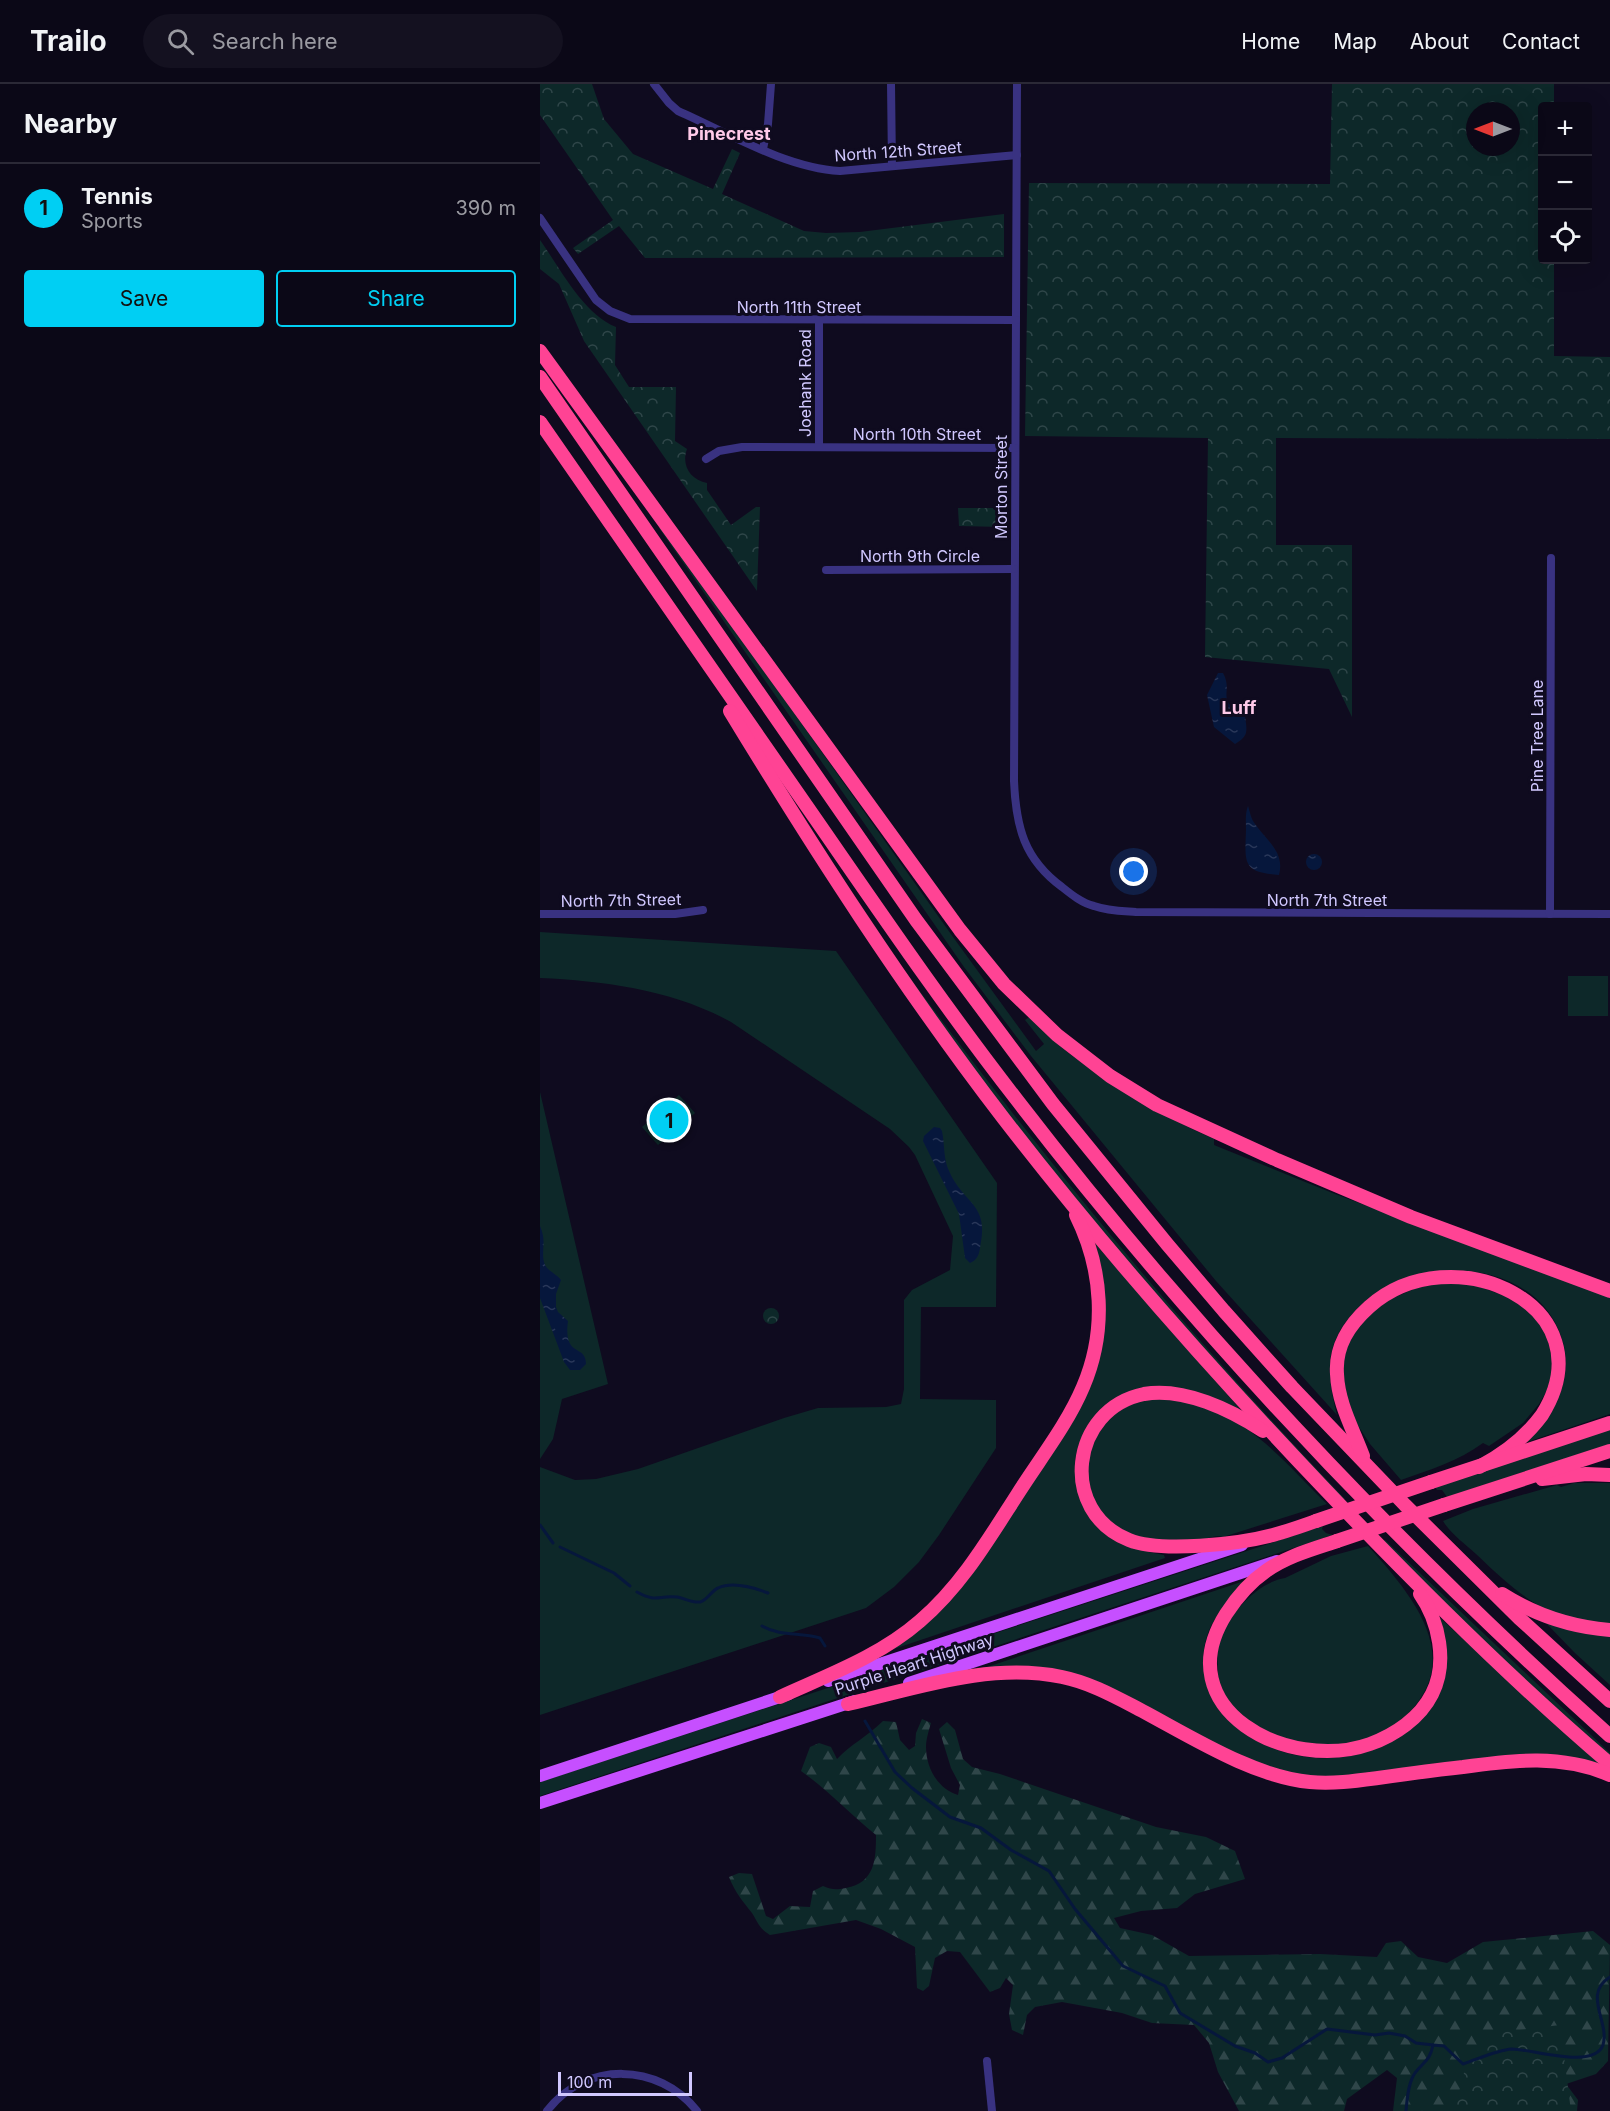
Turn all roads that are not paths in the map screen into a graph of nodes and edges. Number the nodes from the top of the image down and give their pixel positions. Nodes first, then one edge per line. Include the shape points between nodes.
1 (771, 84) edge
2 (891, 84) edge
3 (1017, 84) edge
4 (656, 87) edge
5 (763, 149) junction
6 (1017, 155) junction
7 (891, 166) junction
8 (540, 218) edge
9 (819, 320) junction
10 (1016, 320) junction
11 (540, 351) edge
12 (540, 377) edge
13 (540, 422) edge
14 (819, 447) junction
15 (1015, 448) junction
16 (706, 459) dead end
17 (1551, 558) dead end
18 (1014, 569) junction
19 (826, 570) dead end
20 (657, 591) junction
21 (1052, 879) joint
22 (703, 910) dead end
23 (540, 914) edge
24 (1550, 914) junction
25 (1610, 914) edge
26 (1069, 1199) junction
27 (1610, 1291) edge
28 (1610, 1423) edge
29 (1286, 1448) junction
30 (1610, 1451) edge
31 (1365, 1461) junction
32 (1479, 1467) junction
33 (1610, 1475) edge
34 (1493, 1489) junction
35 (1272, 1536) junction
36 (1298, 1554) junction
37 (1464, 1564) junction
38 (1403, 1571) junction
39 (1610, 1630) edge
40 (780, 1697) junction
41 (1610, 1701) edge
42 (848, 1704) junction
43 (1610, 1736) edge
44 (1610, 1764) edge
45 (1610, 1775) edge
46 (540, 1776) edge
47 (540, 1803) edge
48 (987, 2061) dead end
49 (547, 2111) edge
50 (697, 2111) edge
51 (992, 2111) edge

1 - 5 street
2 - 7 street
3 - 6 street, Morton Street
4 - 5 street, North 12th Street via 678,111
5 - 7 street, North 12th Street via 822,170
6 - 7 street, North 12th Street
6 - 10 street, Morton Street
8 - 9 street, North 11th Street via 591,293 622,317
9 - 10 street, North 11th Street
9 - 14 street, Joehank Road
10 - 15 street, Morton Street
11 - 27 highway via 960,930 1004,984 1057,1035 1135,1093 1204,1127 1411,1217
12 - 31 highway via 910,911 1053,1104 1167,1244 1292,1387
13 - 20 highway
14 - 15 street, North 10th Street
14 - 16 street, North 10th Street via 742,447 720,451
15 - 18 street, Morton Street
17 - 24 street, Pine Tree Lane
18 - 19 street, North 9th Circle
18 - 21 street, Morton Street via 1015,808 1027,848
20 - 26 highway via 811,842 898,974 1005,1120
20 - 43 highway via 962,1027 1146,1260 1294,1427 1403,1540
21 - 24 street, North 7th Street via 1093,906 1136,912
22 - 23 street, North 7th Street via 675,914
24 - 25 street, North 7th Street
26 - 29 highway
26 - 40 highway via 1089,1247 1099,1305 1096,1346 1072,1409 973,1564 938,1605 875,1653
28 - 32 highway
29 - 35 highway via 1227,1410 1190,1398 1156,1393 1133,1397 1103,1415 1089,1435 1083,1453 1081,1476 1088,1501 1107,1527 1128,1540 1154,1547
29 - 38 highway
30 - 34 highway
31 - 32 highway via 1338,1392 1337,1361 1343,1340 1360,1315 1386,1294 1423,1280 1459,1276 1493,1281 1526,1296 1550,1320 1562,1352 1561,1377 1549,1406 1520,1441
31 - 37 highway
32 - 35 highway, bridge
33 - 34 highway via 1586,1474
34 - 36 highway, bridge
35 - 40 main road, Purple Heart Highway
36 - 38 highway via 1267,1570 1232,1604 1216,1632 1210,1658 1218,1695 1235,1717 1265,1738 1304,1750 1345,1751 1377,1741 1406,1724 1431,1696 1440,1665 1438,1638 1425,1602
36 - 42 main road, Purple Heart Highway
37 - 39 highway via 1493,1588 1532,1610 1575,1625
37 - 41 highway
38 - 44 highway
40 - 46 main road, Purple Heart Highway
42 - 45 highway via 968,1677 1041,1673 1104,1691 1247,1766 1287,1779 1345,1783 1539,1759 1584,1766
42 - 47 main road, Purple Heart Highway
48 - 51 street
49 - 50 street via 573,2087 614,2073 659,2080 682,2094

